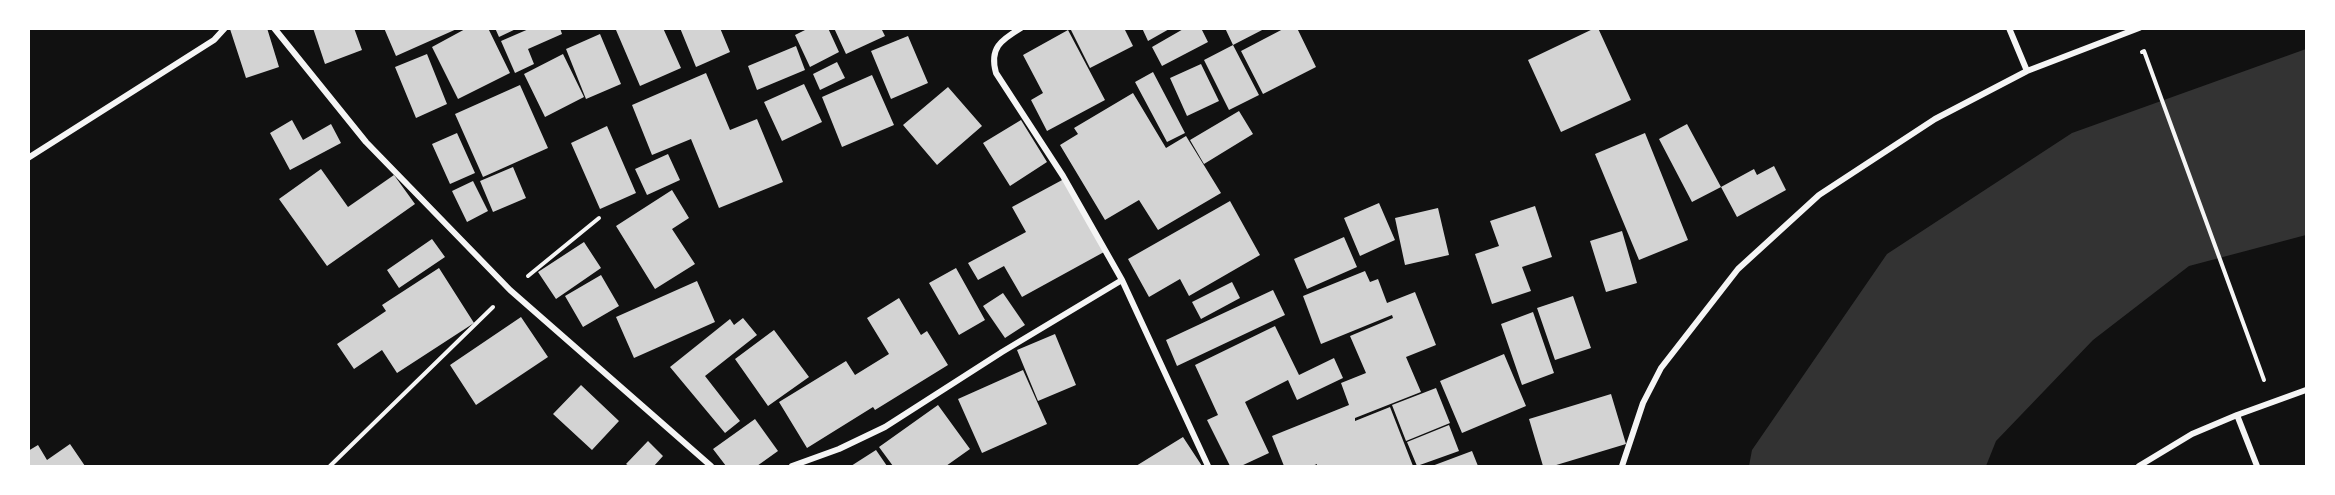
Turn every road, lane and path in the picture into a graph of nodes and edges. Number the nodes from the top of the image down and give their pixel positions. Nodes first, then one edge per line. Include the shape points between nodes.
1 (225, 28) edge
2 (274, 28) edge
3 (1021, 28) edge
4 (2009, 28) edge
5 (2139, 28) edge
6 (2028, 71) junction
7 (2152, 72) dead end
8 (28, 158) edge
9 (599, 218) dead end
10 (1122, 280) junction
11 (510, 290) junction
12 (2264, 381) dead end
13 (2307, 390) edge
14 (2237, 415) junction
15 (330, 466) edge
16 (711, 466) edge
17 (792, 466) edge
18 (1208, 466) edge
19 (1622, 466) edge
20 (2139, 466) edge
21 (2257, 466) edge

1 - 8 street via 214,40
2 - 11 street via 366,142
3 - 10 street via 1000,43 993,58 996,73 1063,176
4 - 6 street
5 - 6 street
6 - 19 street via 1935,120 1819,195 1738,270 1661,368 1643,403
7 - 12 path
9 - 11 path
10 - 17 street via 885,427
10 - 18 street
11 - 15 path
11 - 16 street
13 - 14 street
14 - 20 street via 2192,434
14 - 21 street

